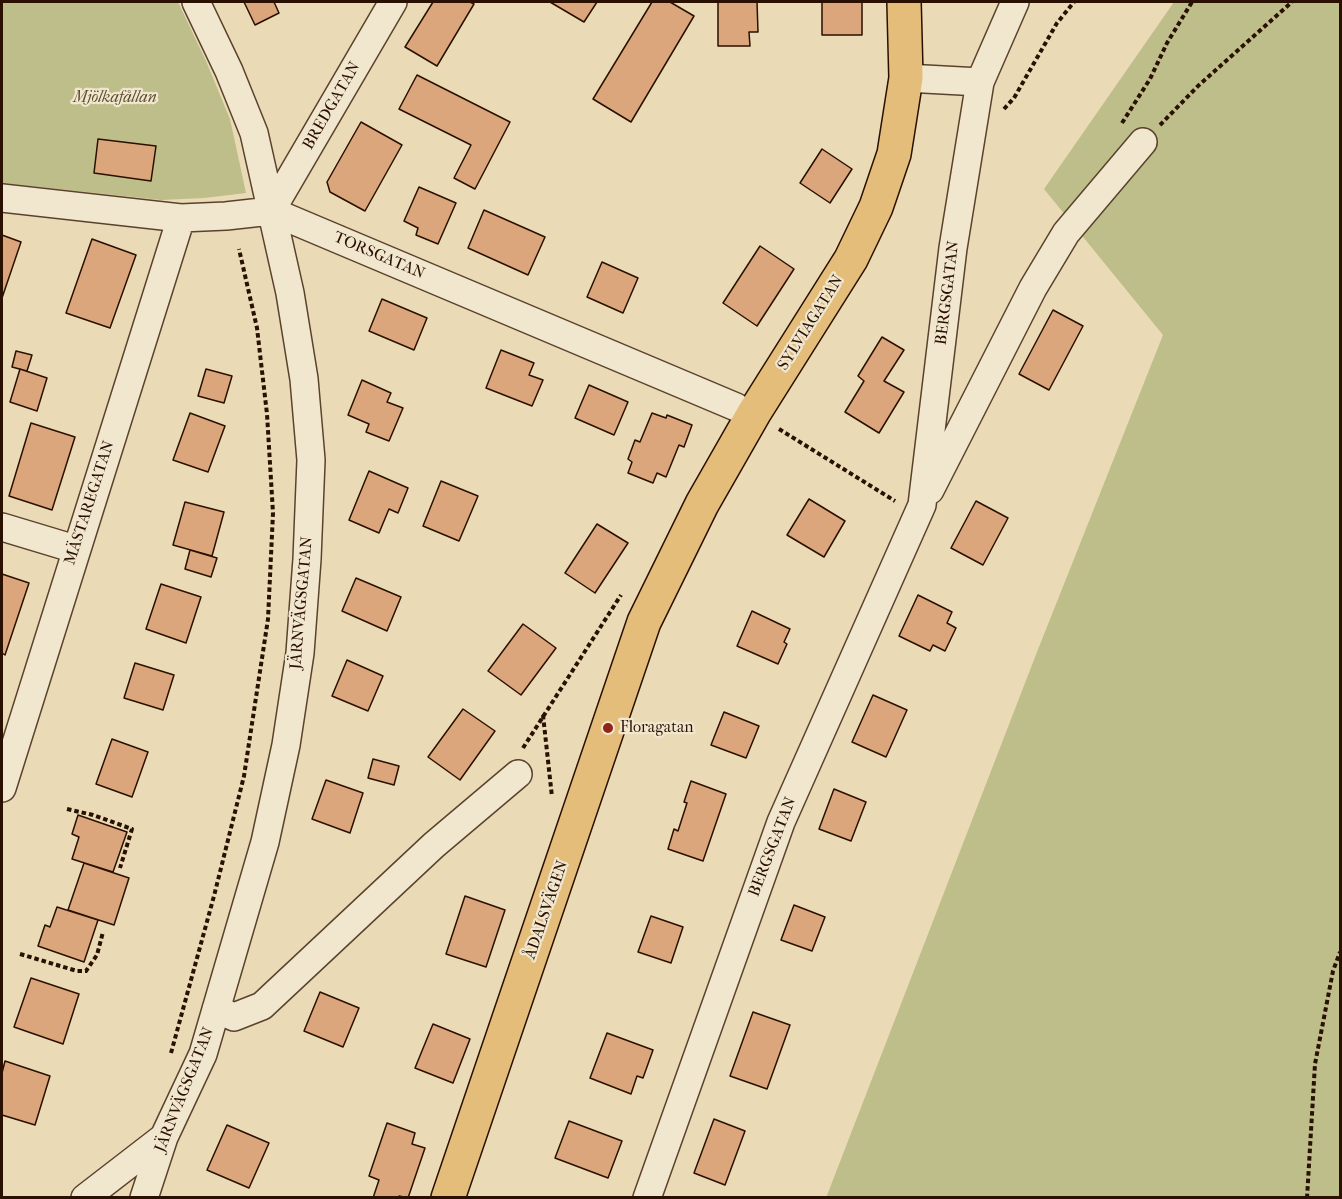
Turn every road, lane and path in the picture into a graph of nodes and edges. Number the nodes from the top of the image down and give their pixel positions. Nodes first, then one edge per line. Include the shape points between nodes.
1 (196, 2) edge
2 (393, 2) edge
3 (904, 2) edge
4 (1015, 2) edge
5 (1074, 2) edge
6 (1192, 2) edge
7 (1292, 2) edge
8 (906, 78) junction
9 (980, 82) junction
10 (1000, 114) dead end
11 (1116, 130) dead end
12 (1143, 142) joint
13 (2, 198) edge
14 (271, 211) junction
15 (181, 218) junction
16 (239, 249) dead end
17 (745, 410) junction
18 (920, 510) junction
19 (2, 527) edge
20 (75, 549) junction
21 (627, 586) dead end
22 (644, 622) joint
23 (543, 714) junction
24 (509, 781) joint
25 (2, 788) edge
26 (553, 806) dead end
27 (68, 809) dead end
28 (120, 867) dead end
29 (103, 933) dead end
30 (1341, 952) edge
31 (20, 954) dead end
32 (216, 1009) junction
33 (171, 1054) dead end
34 (164, 1137) junction
35 (85, 1197) edge
36 (144, 1197) edge
37 (448, 1197) edge
38 (646, 1197) edge
39 (1307, 1197) edge

1 - 14 street, JÄRNVÄGSGATAN via 254,133
2 - 14 street, BREDGATAN
3 - 8 main road, SYLVIAGATAN
4 - 9 street, BERGSGATAN
5 - 10 path
6 - 11 path via 1150,80
7 - 12 path via 1198,86
8 - 9 street
8 - 17 main road, SYLVIAGATAN via 894,154 876,207 851,259
9 - 18 street, BERGSGATAN via 953,248
12 - 18 street, BERGSGATAN via 1066,233
13 - 15 street, TORSGATAN
14 - 15 street, TORSGATAN
14 - 17 street, TORSGATAN
14 - 32 street, JÄRNVÄGSGATAN via 304,379 311,460 306,571 300,653 286,745 265,842
15 - 20 street, MÄSTAREGATAN
16 - 33 path via 257,328 267,414 273,513 268,619 244,776
17 - 18 path
17 - 22 main road, SYLVIAGATAN
18 - 38 street, BERGSGATAN via 781,822
19 - 20 street
20 - 25 street, MÄSTAREGATAN
21 - 23 path
22 - 37 main road, ÅDALSVÄGEN
23 - 24 path
23 - 26 path
24 - 32 street via 262,1006 234,1017
27 - 28 path via 132,829
29 - 31 path via 97,955 86,970 77,971
30 - 39 path via 1333,971 1315,1064
32 - 34 street, JÄRNVÄGSGATAN via 203,1054
34 - 35 street
34 - 36 street, JÄRNVÄGSGATAN

